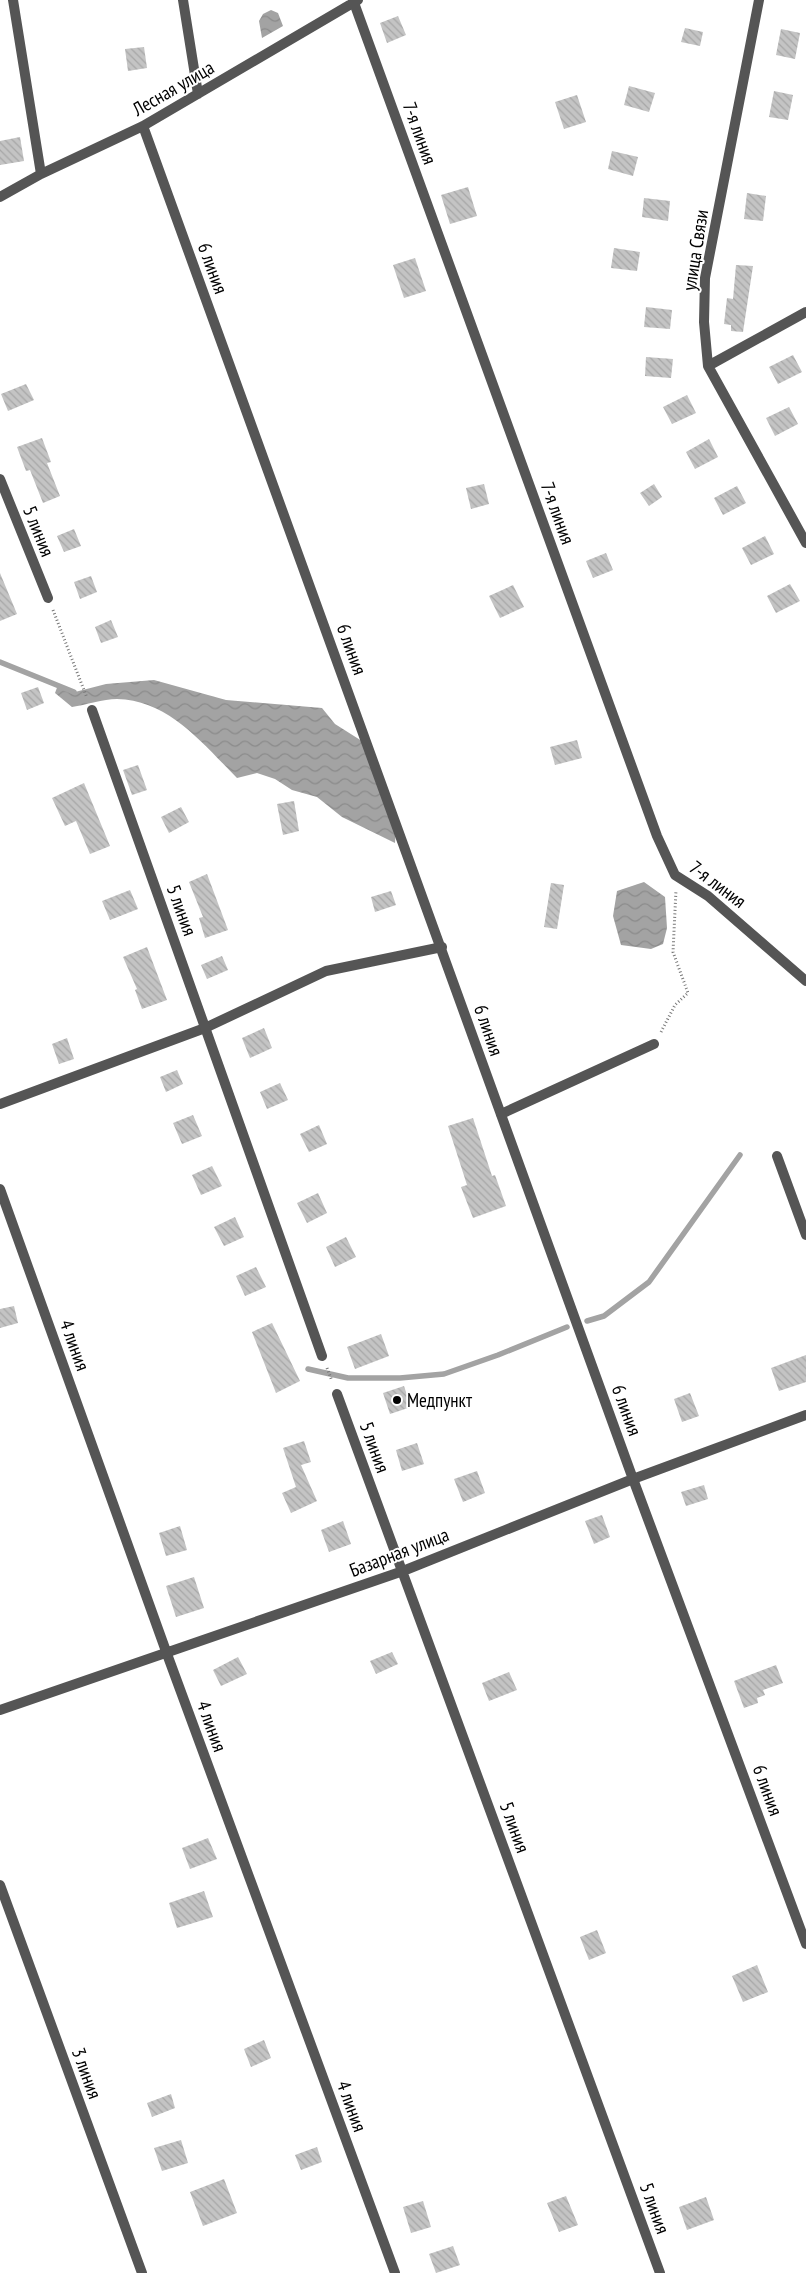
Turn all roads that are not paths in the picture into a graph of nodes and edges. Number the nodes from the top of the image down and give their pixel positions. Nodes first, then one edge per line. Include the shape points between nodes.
1 (13, 0) edge
2 (183, 0) edge
3 (759, 0) edge
4 (355, 1) edge
5 (198, 94) junction
6 (143, 126) junction
7 (41, 174) junction
8 (0, 196) edge
9 (806, 312) edge
10 (708, 366) junction
11 (0, 479) edge
12 (806, 543) edge
13 (48, 598) road end
14 (92, 710) road end
15 (442, 947) junction
16 (806, 981) edge
17 (205, 1028) junction
18 (654, 1044) road end
19 (0, 1104) edge
20 (501, 1114) junction
21 (777, 1156) dead end
22 (0, 1189) edge
23 (806, 1235) edge
24 (322, 1356) road end
25 (337, 1394) road end
26 (806, 1415) edge
27 (633, 1479) junction
28 (403, 1571) junction
29 (167, 1654) junction
30 (0, 1710) edge
31 (0, 1885) edge
32 (806, 1944) edge
33 (142, 2273) edge
34 (395, 2273) edge
35 (660, 2273) edge

1 - 7 street
2 - 5 street
3 - 10 street, улица Связи via 705,278
4 - 5 street, Лесная улица
4 - 16 street, 7-я линия via 656,836 675,875 708,896
5 - 6 street, Лесная улица
6 - 7 street, Лесная улица
6 - 15 street, 6 линия
7 - 8 street, Лесная улица
9 - 10 street
10 - 12 street, улица Связи
11 - 13 street, 5 линия
14 - 17 street, 5 линия
15 - 17 street via 326,971
15 - 20 street, 6 линия
17 - 19 street
17 - 24 street, 5 линия
18 - 20 street
20 - 27 street, 6 линия
21 - 23 street
22 - 29 street, 4 линия
25 - 28 street, 5 линия
26 - 27 street, Базарная улица
27 - 28 street, Базарная улица
27 - 32 street, 6 линия
28 - 29 street, Базарная улица
28 - 35 street, 5 линия
29 - 30 street, Базарная улица
29 - 34 street, 4 линия
31 - 33 street, 3 линия

